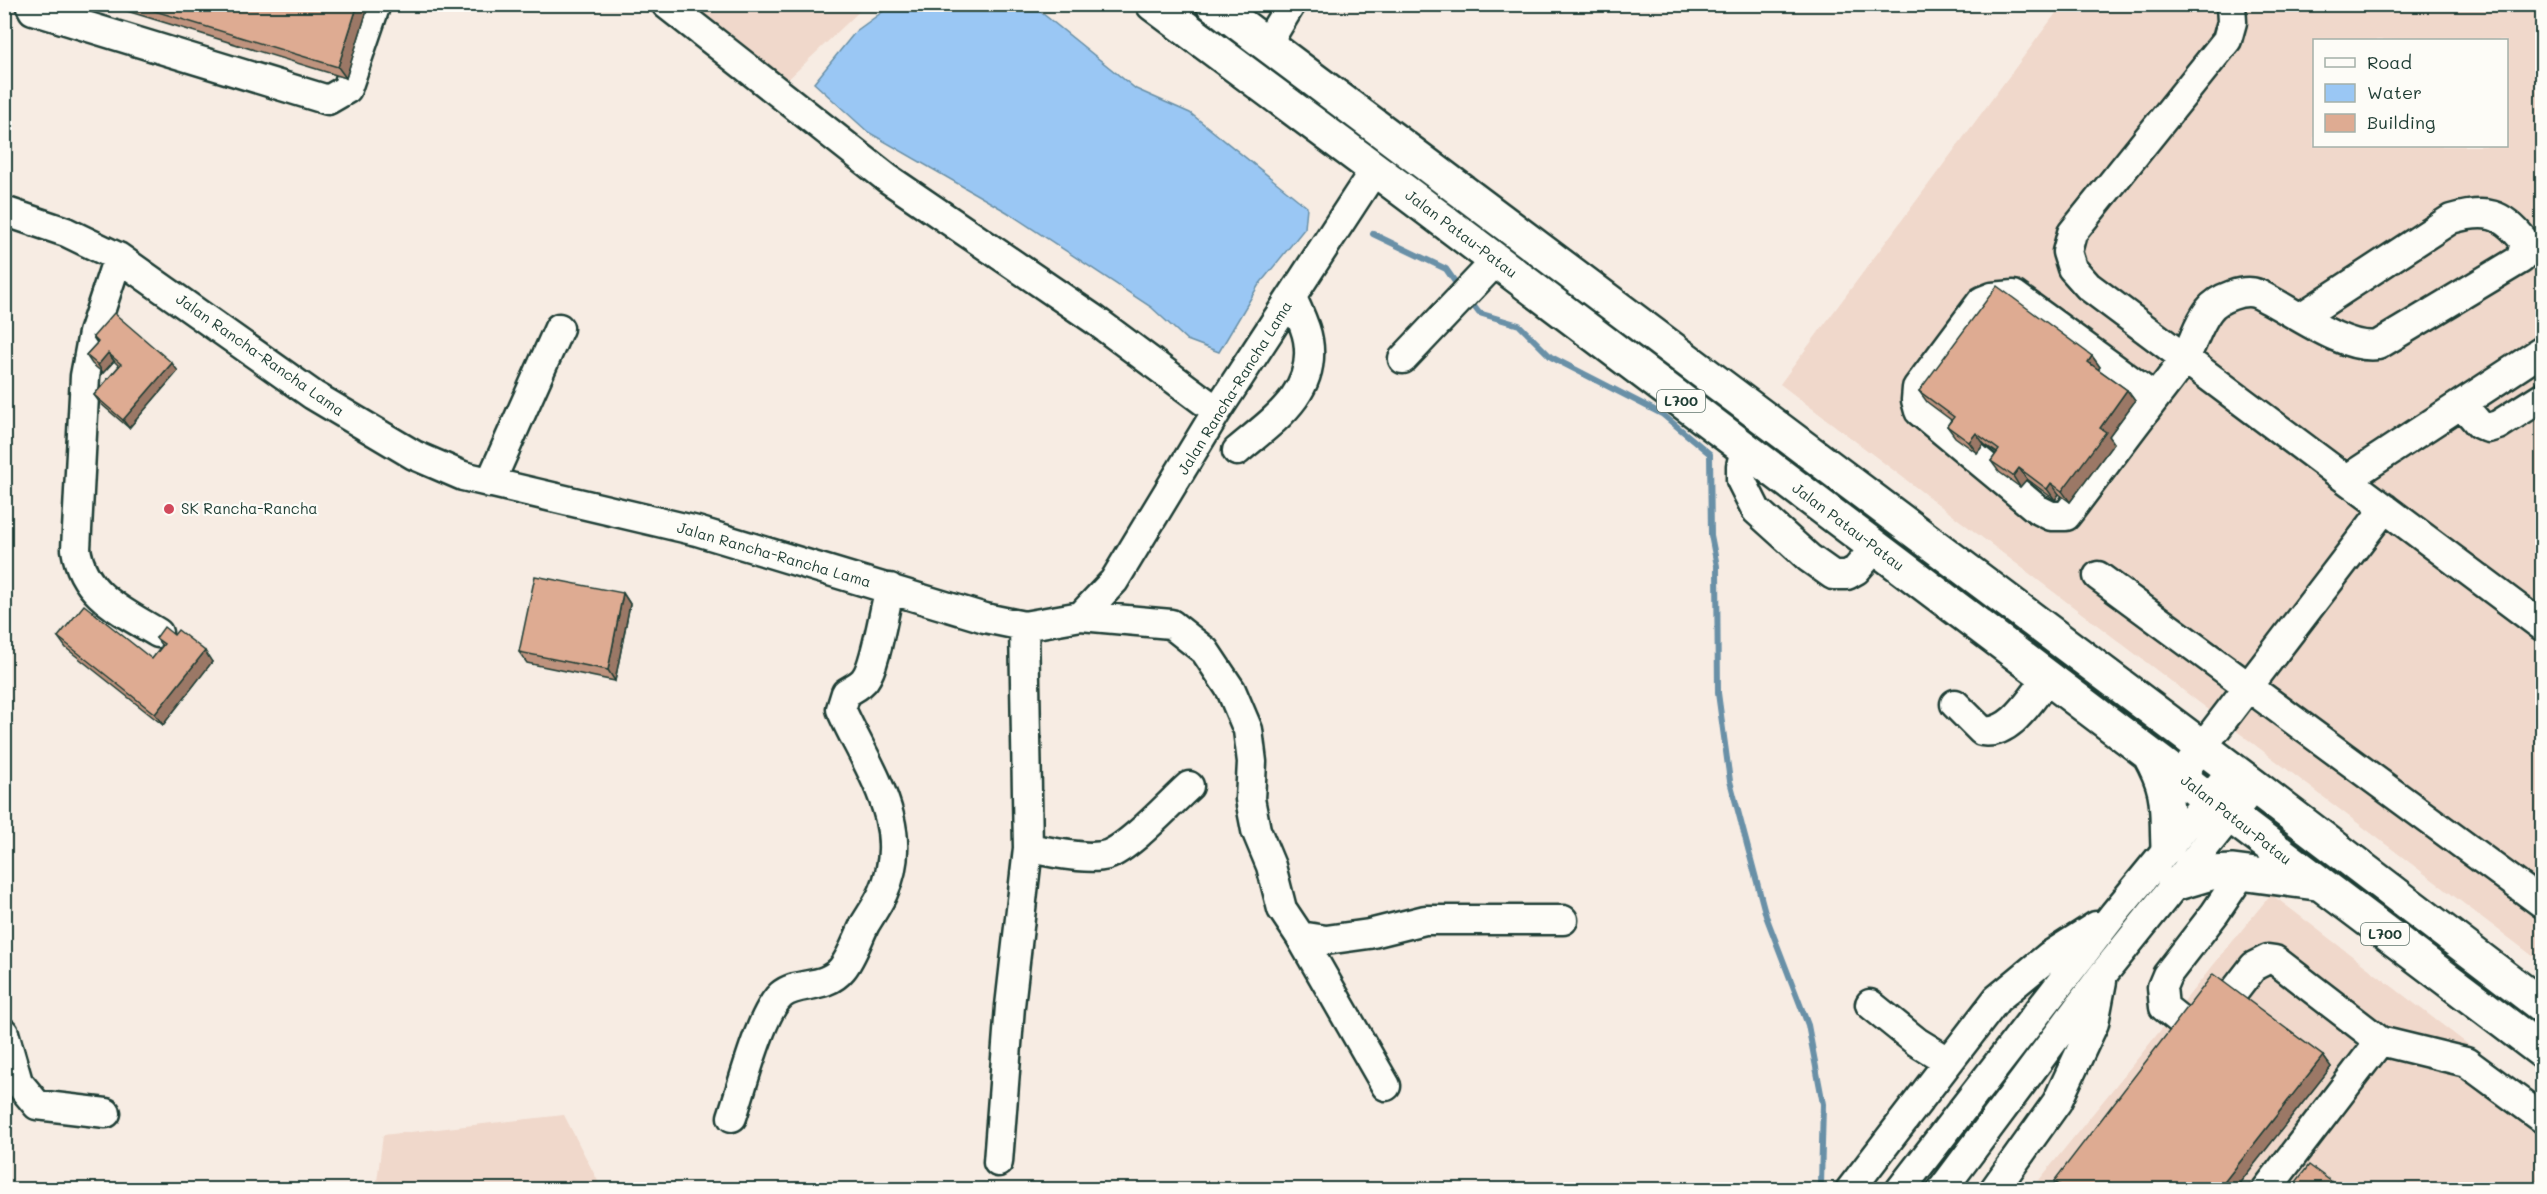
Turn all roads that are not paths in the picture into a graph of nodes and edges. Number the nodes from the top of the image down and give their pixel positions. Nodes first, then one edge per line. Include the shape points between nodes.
1 (30, 4) edge
2 (376, 4) edge
3 (666, 4) edge
4 (1153, 4) edge
5 (1213, 4) edge
6 (1291, 4) edge
7 (2231, 4) edge
8 (1267, 44) junction
9 (1375, 170) junction
10 (4, 211) edge
11 (118, 257) junction
12 (1496, 261) junction
13 (1292, 297) junction
14 (2301, 317) junction
15 (559, 328) dead end
16 (2542, 351) edge
17 (1403, 359) dead end
18 (2184, 359) junction
19 (2542, 397) edge
20 (2155, 398) junction
21 (2462, 404) junction
22 (1216, 411) junction
23 (1745, 449) junction
24 (1237, 451) dead end
25 (2347, 479) junction
26 (490, 483) junction
27 (2385, 508) junction
28 (1875, 548) junction
29 (2098, 576) dead end
30 (890, 588) junction
31 (1081, 616) junction
32 (1024, 626) junction
33 (2542, 626) edge
34 (158, 633) edge
35 (2048, 678) junction
36 (2250, 686) junction
37 (1955, 704) dead end
38 (2204, 748) junction
39 (2148, 752) junction
40 (2180, 776) junction
41 (2243, 778) junction
42 (1189, 786) dead end
43 (2220, 806) junction
44 (2168, 847) junction
45 (1028, 848) junction
46 (2242, 873) junction
47 (2174, 884) junction
48 (2318, 884) junction
49 (2542, 903) edge
50 (2114, 914) junction
51 (1563, 920) dead end
52 (1300, 936) junction
53 (2104, 973) junction
54 (1870, 1004) dead end
55 (2542, 1006) edge
56 (4, 1033) edge
57 (2380, 1041) junction
58 (2542, 1052) edge
59 (1948, 1061) junction
60 (1386, 1086) dead end
61 (106, 1113) dead end
62 (732, 1117) dead end
63 (2542, 1118) edge
64 (998, 1162) dead end
65 (1850, 1190) edge
66 (1900, 1190) edge
67 (1942, 1190) edge
68 (1994, 1190) edge
69 (2266, 1190) edge

1 - 2 street via 33,10 328,100 347,89
3 - 22 street via 887,178 1095,320
4 - 9 main road, Jalan Patau-Patau / L700
5 - 8 main road, L700
6 - 8 street
7 - 18 street via 2227,40 2072,233 2067,252 2072,268 2088,286
8 - 38 main road, L700
9 - 12 main road, Jalan Patau-Patau / L700
9 - 13 street, Jalan Rancha-Rancha Lama
10 - 11 street, Jalan Rancha-Rancha Lama via 66,232
11 - 26 street, Jalan Rancha-Rancha Lama via 313,395 414,455
11 - 34 street via 93,333 85,376 76,549 78,567 89,586
12 - 17 street
12 - 23 main road, Jalan Patau-Patau / L700
13 - 22 street, Jalan Rancha-Rancha Lama
13 - 24 street via 1308,339 1310,365 1301,390
14 - 14 street via 2355,344 2378,345 2521,260 2525,242 2499,217 2475,212 2451,219
14 - 18 street via 2255,293 2237,293 2209,309
15 - 26 street
16 - 21 street
18 - 20 street
18 - 25 street
19 - 21 street via 2488,428 2479,424
20 - 20 street via 2014,295 2004,295 1982,301 1917,388 1916,400 1919,411 2037,510 2051,516 2066,516
21 - 25 street
22 - 31 street, Jalan Rancha-Rancha Lama via 1114,581
23 - 28 main road, Jalan Patau-Patau / L700
23 - 28 street via 1741,480 1756,510 1809,558 1833,575 1847,575
25 - 27 street
26 - 30 street, Jalan Rancha-Rancha Lama via 697,531
27 - 33 street
27 - 36 street
28 - 35 main road, Jalan Patau-Patau / L700
29 - 36 street
30 - 32 street, Jalan Rancha-Rancha Lama
30 - 62 street via 874,660 865,680 846,693 841,710 890,813 892,842 887,880 842,969 820,984 782,994 768,1012
31 - 32 street, Jalan Rancha-Rancha Lama
31 - 52 street via 1171,624 1204,651 1231,690 1248,730 1252,762 1250,799 1256,830 1282,909
32 - 45 street
35 - 37 street via 2010,722 1997,731 1982,731
35 - 39 main road, Jalan Patau-Patau / L700
36 - 38 street
36 - 49 street
38 - 40 street
38 - 41 main road, L700
39 - 40 main road, Jalan Patau-Patau / L700
39 - 44 main road via 2163,779 2168,803
40 - 43 main road, Jalan Patau-Patau / L700
41 - 43 street
41 - 55 main road, L700
42 - 45 street via 1127,842 1108,854 1093,856
43 - 44 street
43 - 47 street
43 - 48 main road, Jalan Patau-Patau / L700
44 - 50 street
45 - 64 street
46 - 47 main road via 2211,873
46 - 48 main road
46 - 57 street via 2167,975 2162,987 2164,1007 2200,1036 2254,966 2268,959 2282,963
47 - 53 street
48 - 58 main road, Jalan Patau-Patau / L700
50 - 59 street via 2049,956 1997,999
50 - 66 street
51 - 52 street via 1425,920 1326,940
52 - 60 street
53 - 67 street
53 - 68 street via 2094,1023 2058,1102
54 - 59 street
56 - 61 street via 18,1083 37,1105
57 - 63 street via 2466,1062
57 - 69 street
59 - 65 street

